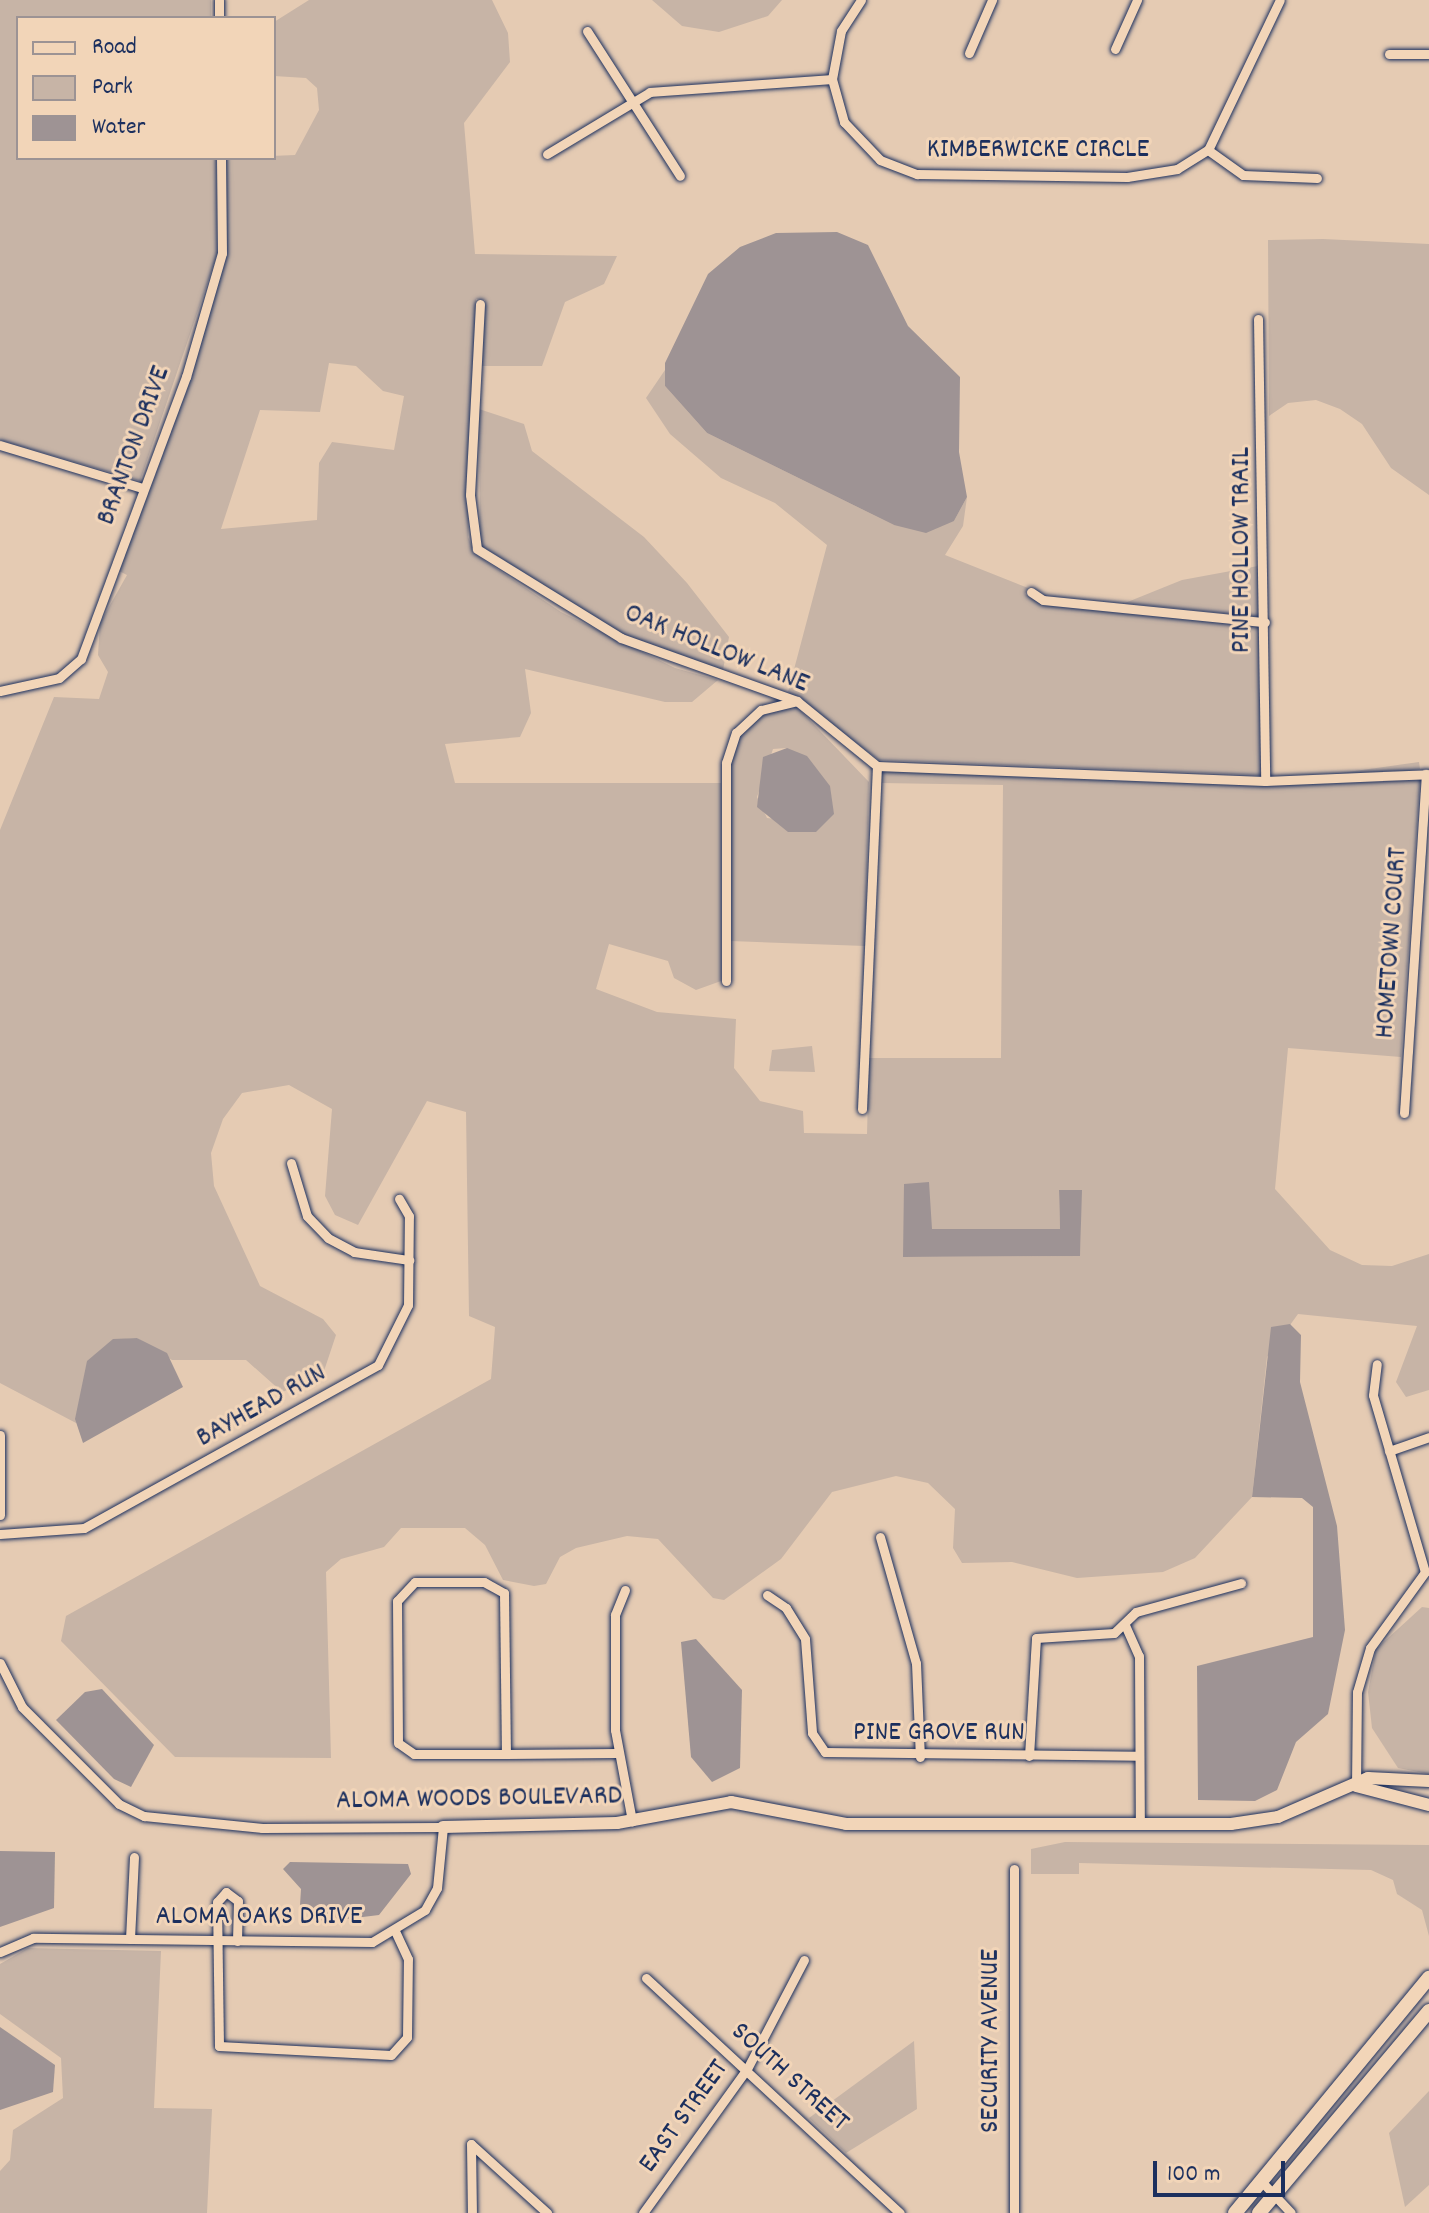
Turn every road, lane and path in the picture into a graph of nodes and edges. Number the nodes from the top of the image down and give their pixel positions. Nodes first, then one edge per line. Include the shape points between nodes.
1 (861, 0) edge
2 (992, 0) edge
3 (1137, 0) edge
4 (1280, 0) edge
5 (587, 31) dead end
6 (1115, 49) dead end
7 (969, 53) dead end
8 (1389, 54) dead end
9 (1429, 54) edge
10 (832, 79) junction
11 (631, 101) junction
12 (1208, 150) junction
13 (547, 154) dead end
14 (221, 160) edge
15 (680, 176) dead end
16 (1317, 178) dead end
17 (480, 304) dead end
18 (1258, 319) dead end
19 (0, 445) edge
20 (142, 488) junction
21 (1031, 592) dead end
22 (1265, 622) junction
23 (0, 691) edge
24 (797, 701) junction
25 (877, 766) junction
26 (1427, 774) edge
27 (1265, 781) junction
28 (726, 981) dead end
29 (862, 1109) dead end
30 (1404, 1113) dead end
31 (291, 1163) dead end
32 (399, 1199) dead end
33 (409, 1260) junction
34 (1377, 1364) dead end
35 (0, 1435) edge
36 (1429, 1437) edge
37 (1389, 1451) junction
38 (0, 1515) edge
39 (0, 1534) edge
40 (880, 1537) dead end
41 (1426, 1552) edge
42 (1241, 1583) dead end
43 (625, 1590) dead end
44 (767, 1595) dead end
45 (1125, 1625) junction
46 (0, 1663) edge
47 (617, 1753) junction
48 (506, 1754) junction
49 (1029, 1756) junction
50 (1137, 1756) junction
51 (920, 1757) junction
52 (1429, 1781) edge
53 (1356, 1786) junction
54 (1429, 1805) edge
55 (632, 1821) junction
56 (1140, 1824) junction
57 (443, 1827) junction
58 (134, 1857) dead end
59 (1014, 1869) dead end
60 (396, 1933) junction
61 (130, 1939) junction
62 (217, 1940) junction
63 (237, 1941) junction
64 (0, 1952) edge
65 (804, 1960) dead end
66 (646, 1978) dead end
67 (1429, 1978) edge
68 (1429, 2011) edge
69 (747, 2069) junction
70 (1262, 2182) junction
71 (1275, 2195) junction
72 (472, 2213) edge
73 (547, 2213) edge
74 (643, 2213) edge
75 (900, 2213) edge
76 (1014, 2213) edge
77 (1235, 2213) edge
78 (1259, 2213) edge
79 (1291, 2213) edge

1 - 10 street via 841,31
2 - 7 street
3 - 6 street
4 - 12 street
5 - 11 street
8 - 9 street
10 - 11 street via 666,88
10 - 12 street, KIMBERWICKE CIRCLE via 852,134 880,160 917,174 1147,176
11 - 13 street
11 - 15 street
12 - 16 street via 1243,175
14 - 20 street, BRANTON DRIVE via 222,253 186,377
17 - 24 street, OAK HOLLOW LANE via 470,495 477,549 621,638
18 - 22 street, PINE HOLLOW TRAIL
19 - 20 street
20 - 23 street, BRANTON DRIVE via 81,659 59,678
21 - 22 street via 1043,600
22 - 27 street, PINE HOLLOW TRAIL
24 - 25 street, OAK HOLLOW LANE
24 - 28 street via 761,710 736,733 726,763
25 - 27 street
25 - 29 street
26 - 27 street
26 - 30 street, HOMETOWN COURT
31 - 33 street via 302,1206 328,1238 354,1252
32 - 33 street, BAYHEAD RUN via 409,1216
33 - 39 street, BAYHEAD RUN via 404,1323 378,1365 361,1377 84,1528
34 - 37 street via 1373,1395
35 - 38 street
36 - 37 street
37 - 41 street
40 - 51 street via 914,1649
41 - 53 street via 1420,1584 1370,1648 1356,1708
42 - 45 street via 1162,1603
43 - 47 street via 615,1615
44 - 51 street, PINE GROVE RUN via 786,1608 805,1639 815,1745 843,1757
45 - 49 street via 1114,1633 1036,1638
45 - 50 street via 1139,1656
46 - 57 street, ALOMA WOODS BOULEVARD via 22,1707 119,1804 144,1816 262,1828
47 - 48 street
47 - 55 street
48 - 48 street via 414,1754 398,1743 397,1601 409,1584 484,1582 504,1593
49 - 50 street, PINE GROVE RUN
49 - 51 street, PINE GROVE RUN
50 - 56 street
52 - 53 street, ALOMA WOODS BOULEVARD via 1368,1778
53 - 54 street
53 - 56 street, ALOMA WOODS BOULEVARD via 1264,1820
55 - 56 street, ALOMA WOODS BOULEVARD via 731,1802 846,1824
55 - 57 street, ALOMA WOODS BOULEVARD
57 - 60 street, ALOMA OAKS DRIVE via 437,1888 425,1910
58 - 61 street
59 - 76 street, SECURITY AVENUE
60 - 62 street via 408,1959 407,2037 391,2055 219,2046
60 - 63 street, ALOMA OAKS DRIVE via 353,1944
61 - 62 street, ALOMA OAKS DRIVE
61 - 64 street, ALOMA OAKS DRIVE via 33,1938
62 - 63 street, ALOMA OAKS DRIVE
62 - 63 street via 217,1902 226,1892 238,1901
65 - 69 street, EAST STREET
66 - 69 street, SOUTH STREET
67 - 70 main road
68 - 71 main road
69 - 74 street, EAST STREET
69 - 75 street, SOUTH STREET
70 - 71 street
70 - 77 main road
71 - 78 main road
71 - 79 street
72 - 73 street via 471,2144

